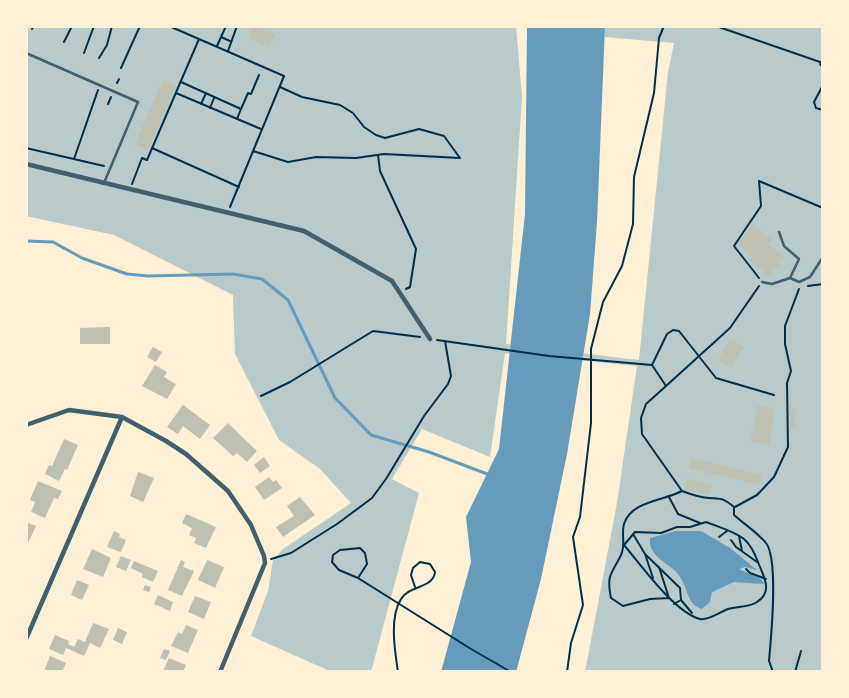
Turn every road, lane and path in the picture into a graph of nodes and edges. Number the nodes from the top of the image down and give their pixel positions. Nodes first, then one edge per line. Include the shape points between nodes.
1 (72, 26) edge
2 (112, 26) edge
3 (140, 26) edge
4 (169, 26) edge
5 (226, 26) edge
6 (237, 26) edge
7 (664, 26) edge
8 (716, 26) edge
9 (95, 27) edge
10 (221, 37) junction
11 (199, 39) junction
12 (232, 41) junction
13 (64, 42) dead end
14 (217, 46) junction
15 (228, 51) junction
16 (26, 53) edge
17 (84, 53) dead end
18 (100, 58) dead end
19 (821, 64) edge
20 (121, 68) dead end
21 (823, 68) edge
22 (258, 74) dead end
23 (119, 80) dead end
24 (181, 82) junction
25 (117, 83) dead end
26 (100, 84) junction
27 (823, 85) edge
28 (280, 87) junction
29 (176, 93) junction
30 (206, 94) junction
31 (111, 96) dead end
32 (215, 98) junction
33 (108, 104) dead end
34 (201, 104) junction
35 (210, 108) junction
36 (241, 109) junction
37 (823, 110) edge
38 (237, 119) junction
39 (262, 129) junction
40 (26, 148) edge
41 (152, 148) junction
42 (253, 151) junction
43 (378, 155) junction
44 (74, 159) junction
45 (26, 164) edge
46 (105, 166) dead end
47 (104, 183) junction
48 (238, 187) junction
49 (129, 189) junction
50 (823, 208) edge
51 (228, 214) junction
52 (779, 232) dead end
53 (823, 257) edge
54 (790, 278) junction
55 (762, 282) junction
56 (823, 284) edge
57 (399, 291) junction
58 (430, 339) junction
59 (445, 341) junction
60 (699, 356) junction
61 (652, 365) junction
62 (666, 386) junction
63 (774, 395) dead end
64 (261, 396) dead end
65 (122, 417) junction
66 (26, 425) edge
67 (682, 491) junction
68 (669, 497) junction
69 (734, 507) junction
70 (702, 524) junction
71 (728, 531) junction
72 (633, 534) junction
73 (739, 536) junction
74 (719, 537) dead end
75 (731, 540) dead end
76 (624, 545) junction
77 (742, 552) junction
78 (645, 554) junction
79 (265, 563) junction
80 (758, 563) junction
81 (659, 567) junction
82 (746, 569) dead end
83 (358, 578) junction
84 (766, 579) junction
85 (654, 581) junction
86 (415, 587) junction
87 (669, 598) junction
88 (681, 600) junction
89 (399, 603) junction
90 (674, 604) junction
91 (694, 616) junction
92 (26, 639) edge
93 (801, 651) dead end
94 (220, 672) edge
95 (398, 672) edge
96 (511, 672) edge
97 (567, 672) edge
98 (773, 672) edge
99 (795, 672) edge

1 - 13 path
2 - 18 path
3 - 20 path
4 - 11 path
5 - 10 path
6 - 12 path
7 - 97 path via 659,38 654,93 634,177 633,224 622,266 603,302 591,349 591,423 580,516 573,537 583,606 571,643
8 - 19 path
9 - 17 path
10 - 12 path
10 - 14 path
11 - 14 path
11 - 24 path
12 - 15 path
14 - 15 path
15 - 28 path via 284,76
16 - 26 lane
19 - 21 path
22 - 36 path
23 - 25 path
24 - 29 path
24 - 30 path
26 - 44 path
26 - 47 lane via 138,102
27 - 37 path via 814,102 816,108
28 - 39 path
28 - 43 path via 302,98 340,105 364,127 385,138 419,129 444,136 460,158
29 - 34 path
29 - 41 path
30 - 32 path
30 - 34 path
31 - 33 path
32 - 35 path
32 - 36 path
34 - 35 path
35 - 38 path
36 - 38 path
38 - 39 path
39 - 42 path
40 - 44 path
41 - 48 path
41 - 49 path via 147,160 142,158
42 - 43 path via 288,162
42 - 48 path
43 - 57 path via 380,171 416,249 410,287
44 - 46 path
45 - 47 street
47 - 49 street
48 - 51 path
49 - 51 street
50 - 55 path via 760,181 761,206 734,246
51 - 57 street via 304,231 392,281
52 - 54 lane via 784,246 799,259
53 - 54 lane via 810,277 799,282
54 - 55 lane via 772,284
55 - 60 path via 730,328
56 - 69 path via 800,287 785,326 791,371 787,383 788,447 774,477 757,495
57 - 58 street
58 - 59 path
58 - 64 path via 373,331
59 - 61 path
59 - 79 path via 451,376 448,384 372,498 291,553 274,556
60 - 61 path via 679,331 673,330 667,334
60 - 62 path
60 - 63 path via 716,378
61 - 62 path
62 - 67 path via 646,404 641,418 642,434
65 - 66 street via 69,410
65 - 79 street via 186,454 228,491 251,525
65 - 92 street
67 - 68 path
67 - 69 path via 710,499 724,498
68 - 70 path via 678,514
68 - 76 path via 644,504 628,516 623,533
69 - 98 path via 734,515 766,544 771,553 769,661
70 - 71 path via 706,522
70 - 72 path via 661,533
71 - 73 path
71 - 74 path
72 - 76 path
72 - 78 path
73 - 77 path
73 - 80 path via 746,540
75 - 77 path
76 - 85 path
76 - 87 path via 610,575 611,598 623,606
77 - 80 path
78 - 81 path
78 - 85 path
79 - 94 street
80 - 84 path
81 - 87 path
81 - 88 path via 680,588
82 - 84 path
83 - 83 path via 339,570 332,562 334,554 340,550 360,548 365,553 367,564
83 - 89 path
84 - 91 path via 766,592 758,601 708,619
85 - 87 path
86 - 86 path via 411,575 413,568 420,562 430,564 433,579 428,584
86 - 89 path via 406,592
87 - 90 path
88 - 90 path
88 - 91 path
89 - 95 path via 395,614
89 - 96 path
90 - 91 path
93 - 99 path

